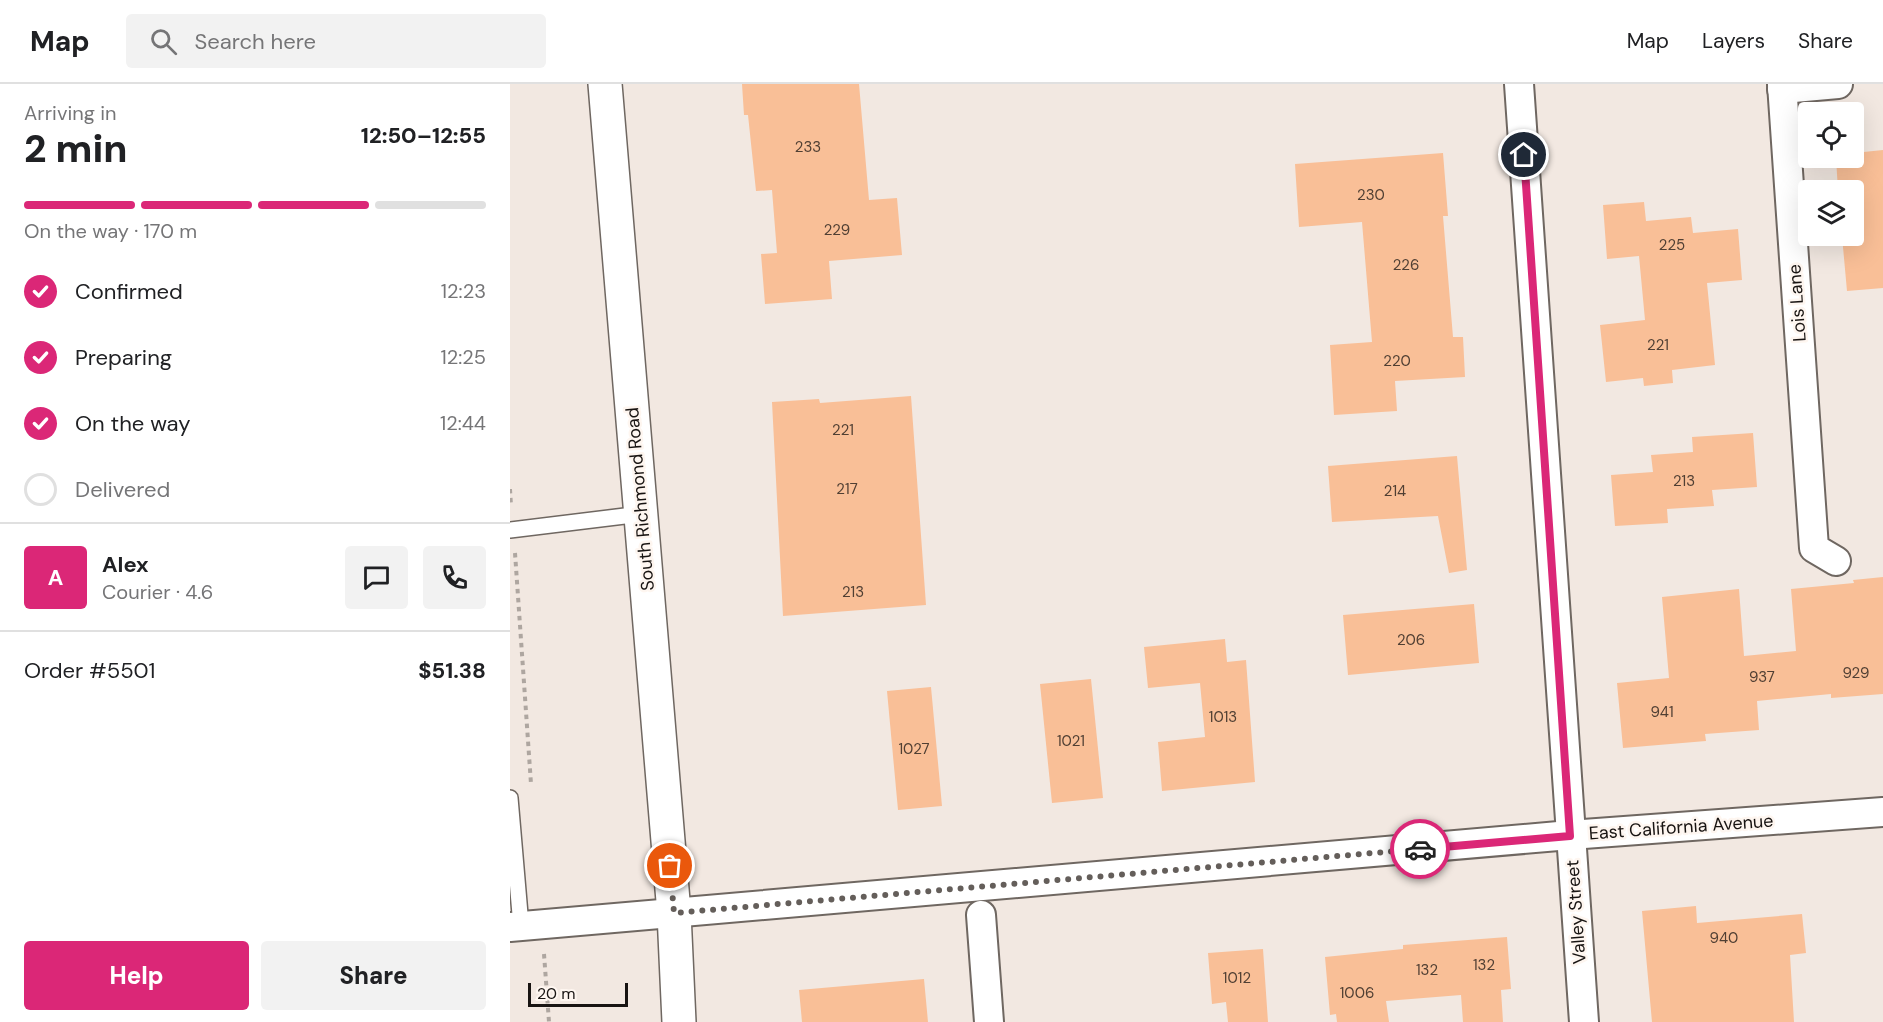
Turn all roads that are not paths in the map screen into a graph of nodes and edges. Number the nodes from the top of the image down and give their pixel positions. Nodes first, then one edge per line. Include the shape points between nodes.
1 (605, 84) edge
2 (1519, 84) edge
3 (1839, 84) edge
4 (1782, 86) edge
5 (641, 514) junction
6 (511, 529) edge
7 (1836, 561) dead end
8 (510, 798) edge
9 (1883, 812) edge
10 (511, 822) edge
11 (1570, 836) junction
12 (674, 913) junction
13 (981, 915) dead end
14 (524, 926) edge
15 (679, 1022) edge
16 (989, 1022) edge
17 (1584, 1022) edge

1 - 5 street, South Richmond Road
2 - 11 street, Valley Street
3 - 4 street, Lois Lane
4 - 7 street, Lois Lane via 1815,548
5 - 6 lane
5 - 12 street, South Richmond Road
8 - 10 lane
9 - 11 street, East California Avenue
10 - 14 lane
11 - 12 street, East California Avenue
11 - 17 street, Valley Street
12 - 14 street, East California Avenue
12 - 15 street, South Richmond Road
13 - 16 street

